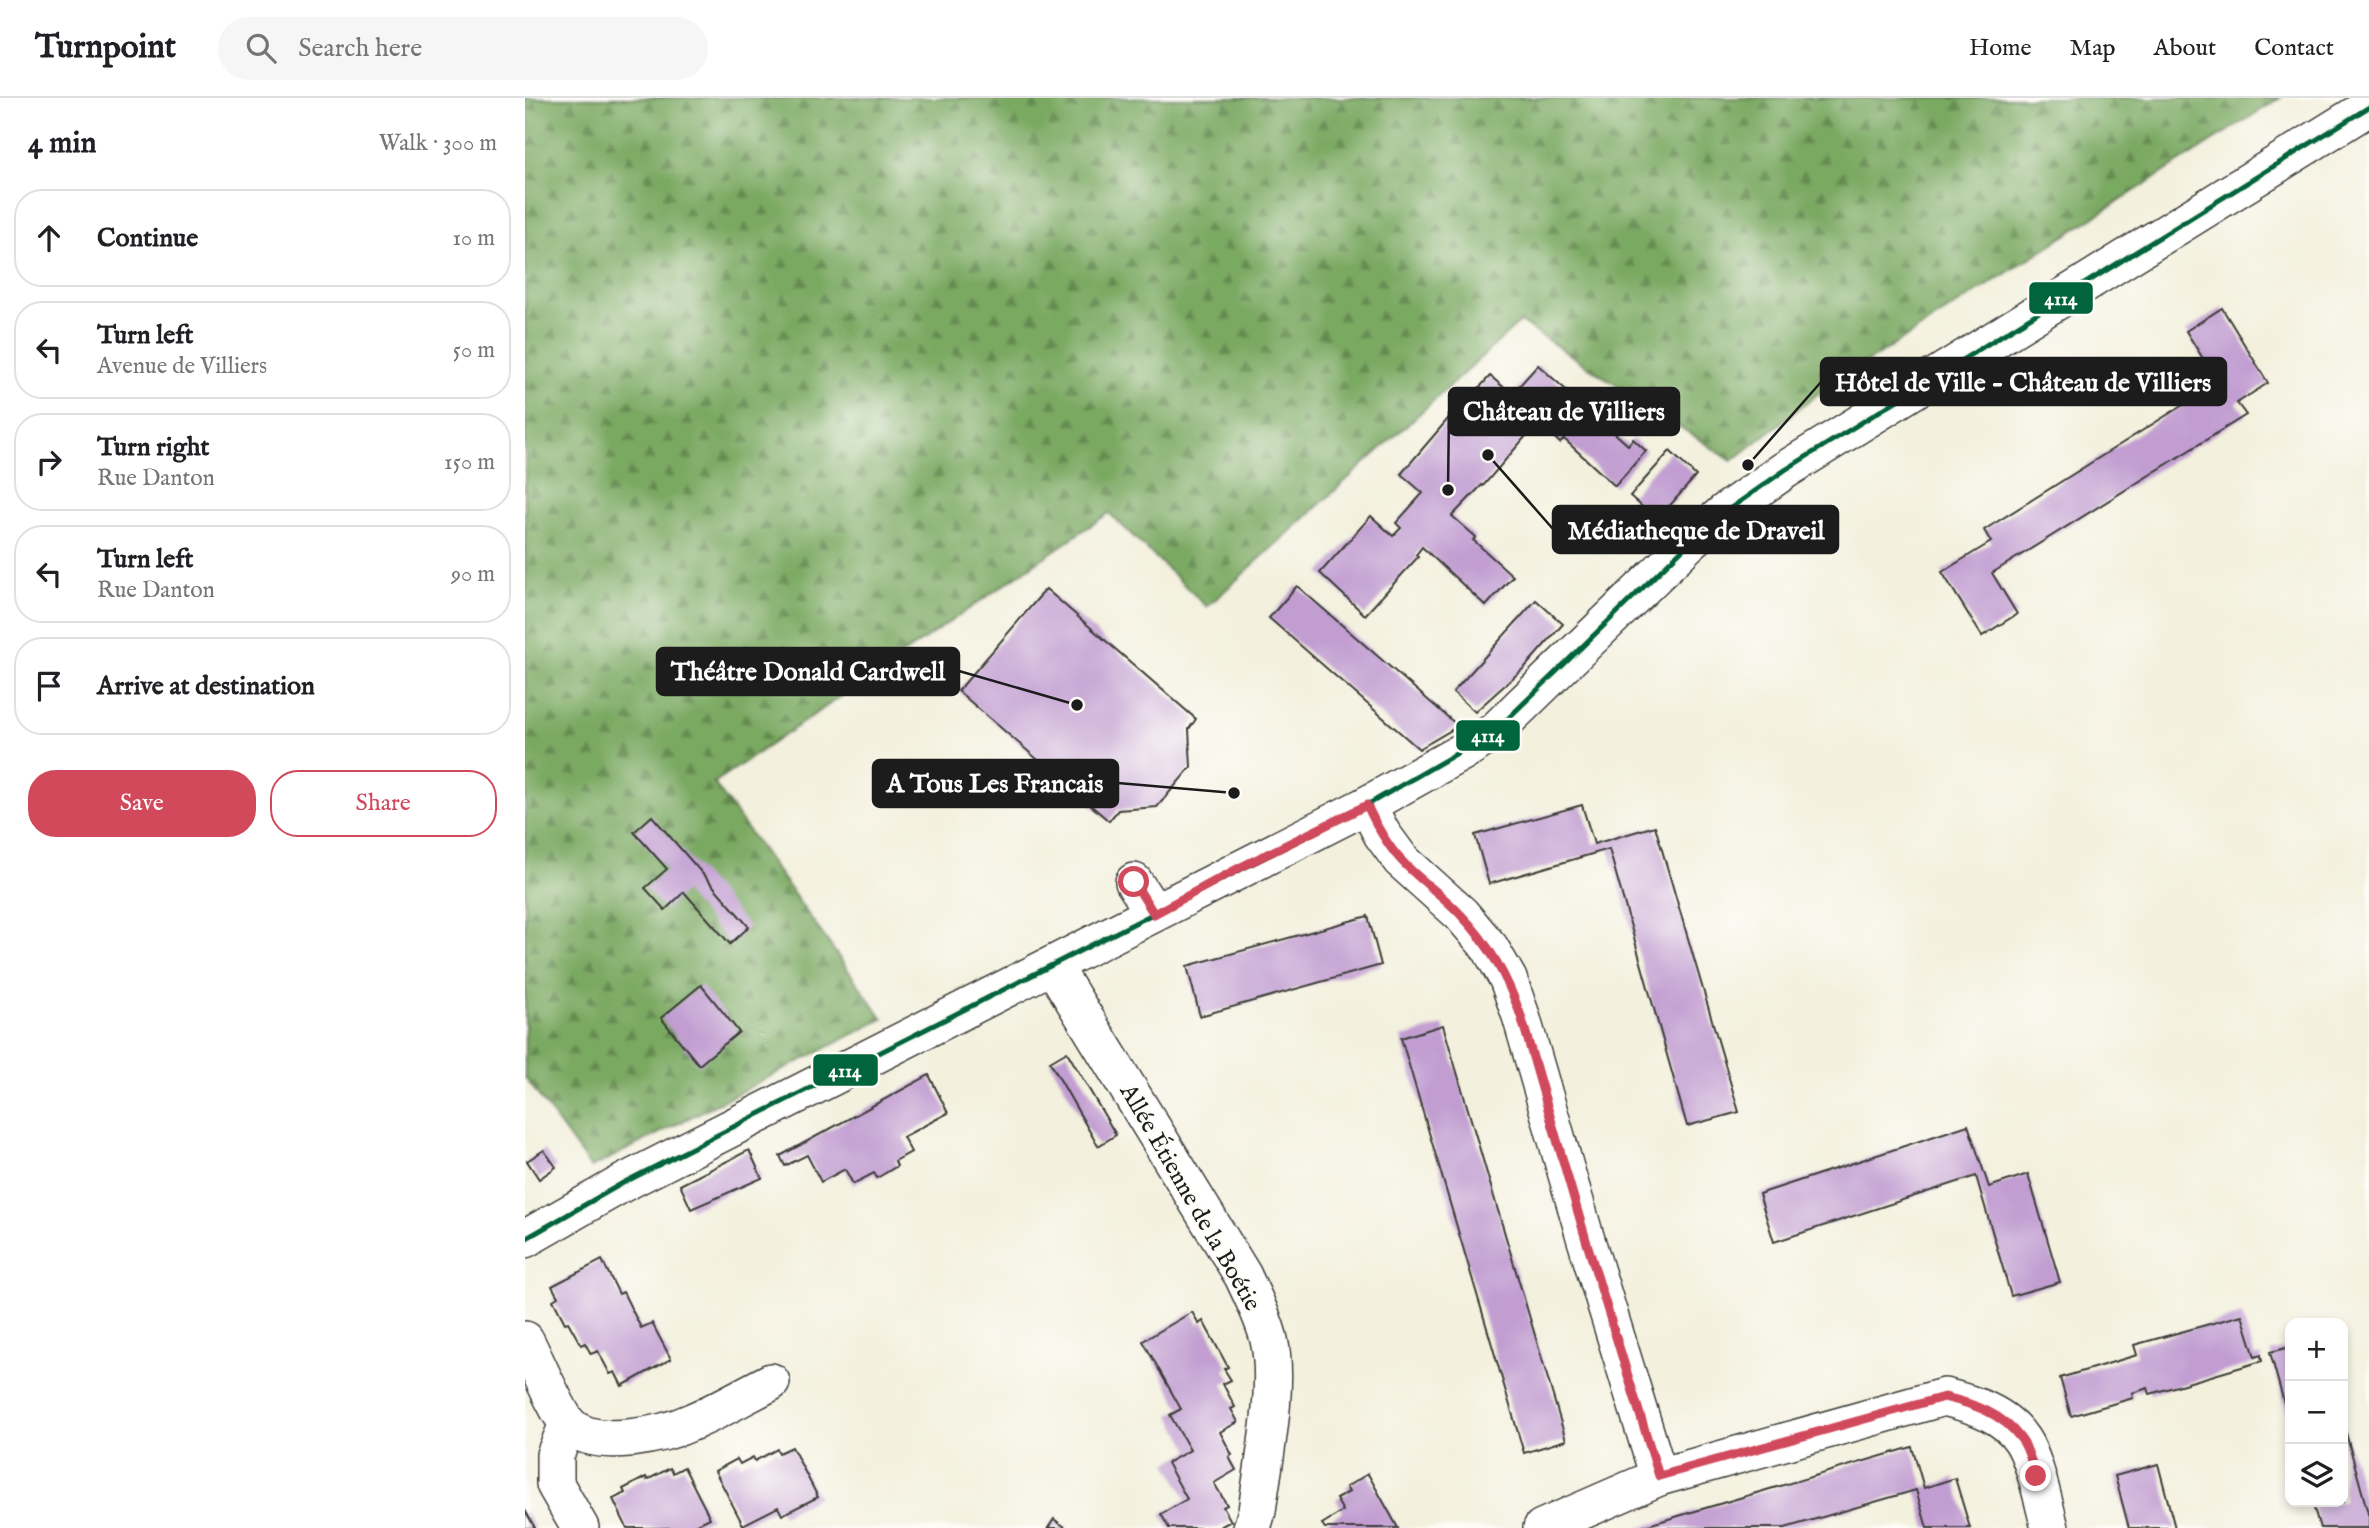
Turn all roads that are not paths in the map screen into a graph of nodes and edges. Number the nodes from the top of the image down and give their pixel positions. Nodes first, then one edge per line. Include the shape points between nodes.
1 (2369, 107) edge
2 (1367, 805) junction
3 (1134, 882) dead end
4 (1154, 914) junction
5 (1053, 966) junction
6 (525, 1238) edge
7 (525, 1340) edge
8 (771, 1382) dead end
9 (568, 1424) junction
10 (1659, 1476) junction
11 (580, 1528) edge
12 (1252, 1528) edge
13 (1542, 1528) edge
14 (2050, 1528) edge

1 - 2 street via 1755,491 1691,541 1494,732
2 - 4 street
2 - 10 street via 1401,860 1461,914 1490,948 1508,979
3 - 4 street
4 - 5 street
5 - 6 street via 623,1182
5 - 12 street, Allée Étienne de la Boétie via 1243,1276 1263,1319 1272,1358 1271,1390
7 - 9 street
8 - 9 street via 692,1422 643,1436 600,1439 584,1436
9 - 11 street via 555,1455 555,1484
10 - 13 street
10 - 14 street via 1944,1397 1975,1404 2002,1419 2023,1440

